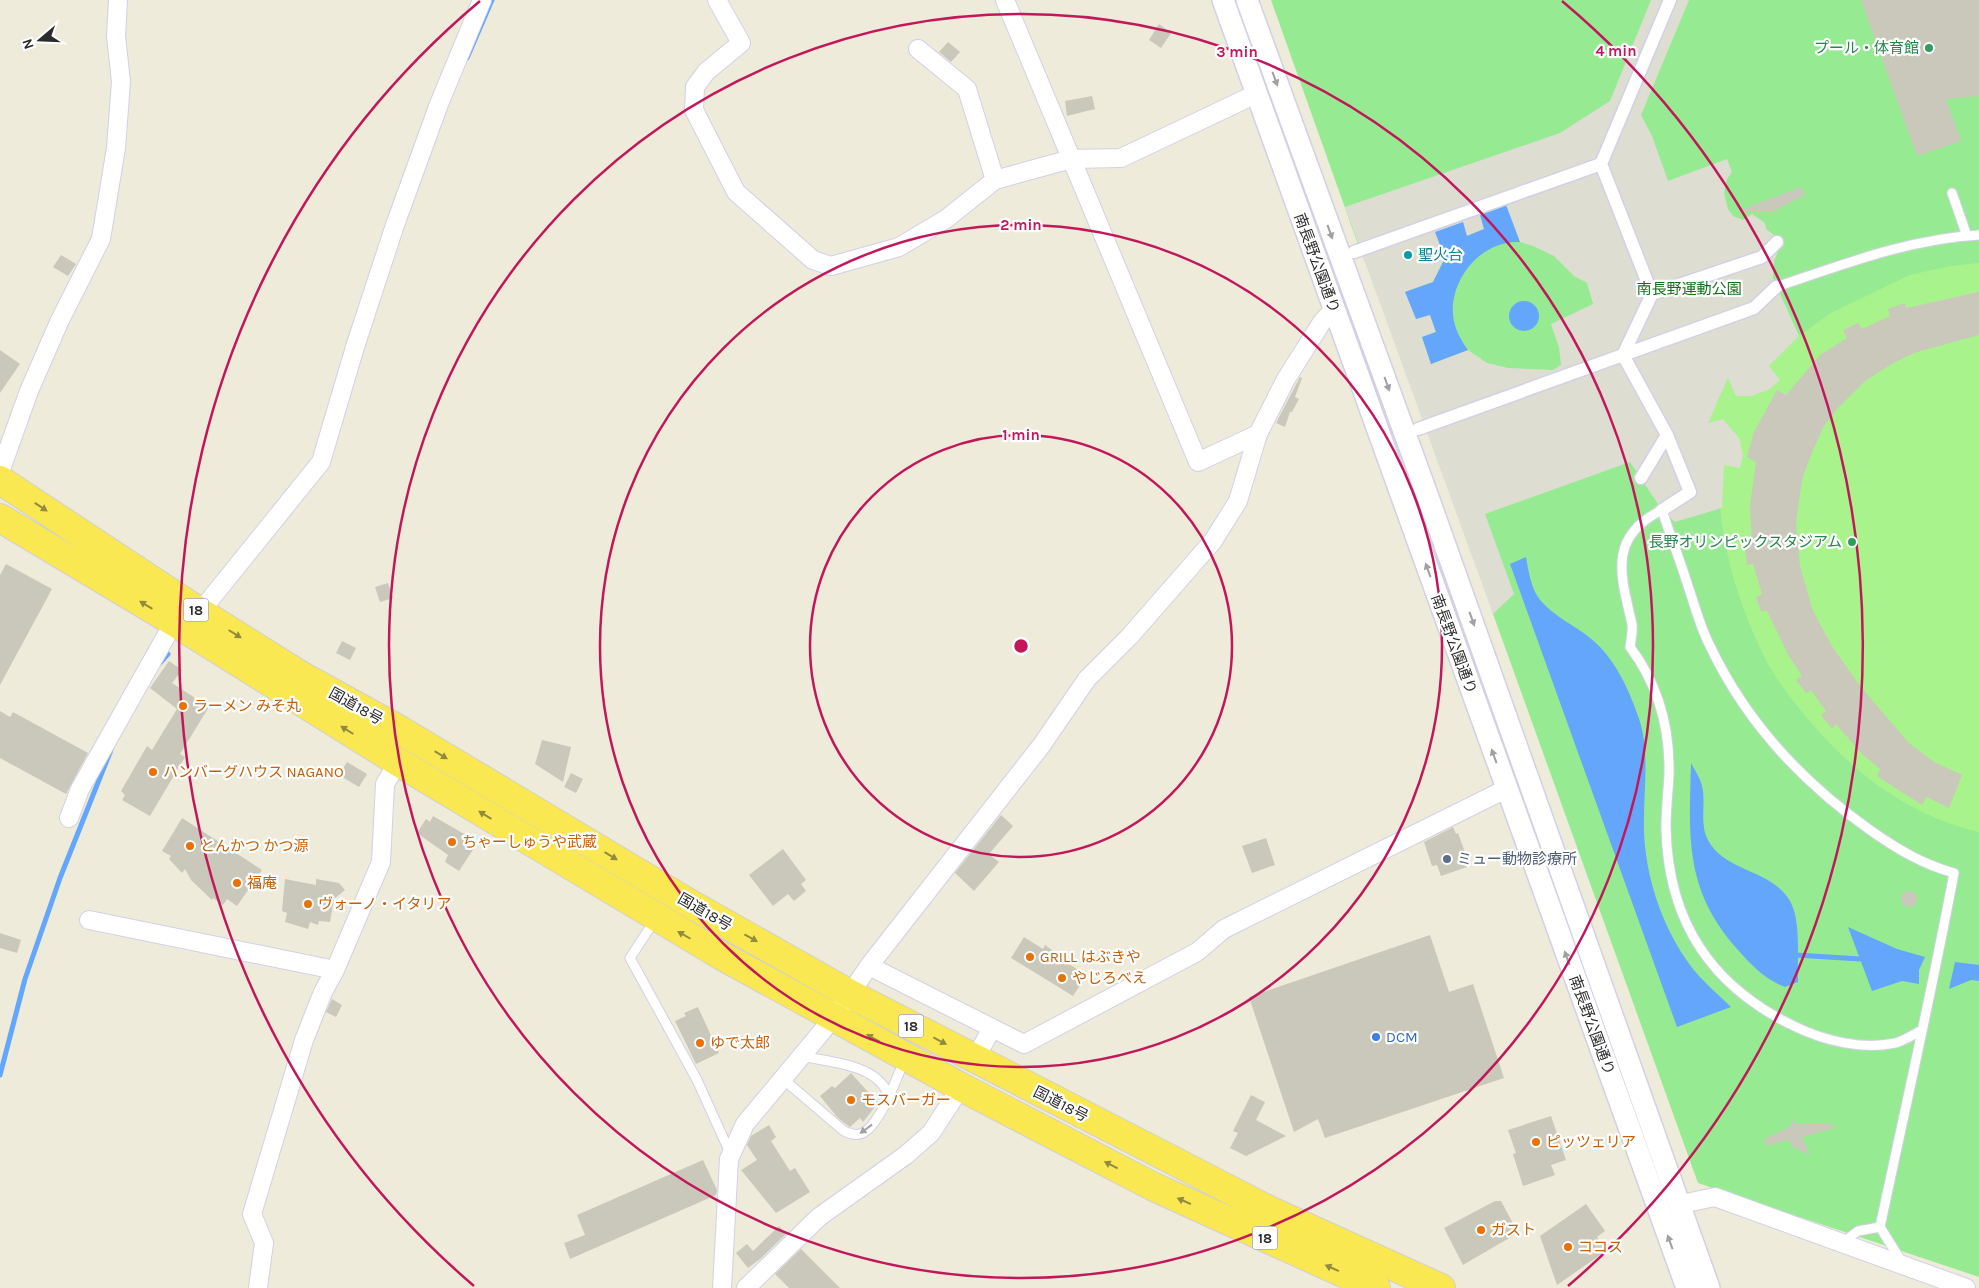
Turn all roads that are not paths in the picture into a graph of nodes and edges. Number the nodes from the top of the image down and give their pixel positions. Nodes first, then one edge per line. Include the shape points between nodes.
1 (118, 0) edge
2 (482, 0) edge
3 (717, 0) edge
4 (1005, 0) edge
5 (1223, 0) edge
6 (1247, 0) edge
7 (1670, 0) edge
8 (918, 49) dead end
9 (1256, 94) junction
10 (1071, 159) junction
11 (1601, 164) junction
12 (995, 180) junction
13 (1952, 193) dead end
14 (1979, 235) edge
15 (1967, 236) junction
16 (1777, 242) dead end
17 (1354, 252) dead end
18 (1776, 287) joint
19 (1652, 294) junction
20 (1334, 309) junction
21 (1623, 354) junction
22 (1418, 429) dead end
23 (1258, 434) junction
24 (1667, 435) junction
25 (0, 472) edge
26 (1641, 478) dead end
27 (0, 480) edge
28 (1662, 510) junction
29 (0, 518) edge
30 (200, 612) junction
31 (174, 622) junction
32 (398, 762) junction
33 (1506, 789) junction
34 (69, 818) dead end
35 (656, 918) junction
36 (88, 920) dead end
37 (869, 966) junction
38 (335, 970) junction
39 (850, 994) junction
40 (834, 1017) junction
41 (992, 1028) junction
42 (1922, 1030) junction
43 (802, 1056) junction
44 (906, 1057) junction
45 (975, 1059) junction
46 (782, 1079) junction
47 (961, 1087) junction
48 (888, 1094) junction
49 (731, 1155) junction
50 (1681, 1204) junction
51 (1880, 1227) junction
52 (1841, 1243) junction
53 (1904, 1266) junction
54 (258, 1288) edge
55 (722, 1288) edge
56 (746, 1288) edge
57 (1376, 1288) edge
58 (1441, 1288) edge
59 (1687, 1288) edge
60 (1709, 1288) edge
61 (1966, 1288) edge

1 - 25 street via 116,36 121,82 116,148 101,239 29,391
2 - 30 street via 394,225 322,462
3 - 12 street via 741,43 706,72 695,87 694,110 736,192 813,260 831,266 899,247 946,219
4 - 10 street
5 - 9 street, 南長野公園通り
6 -> 50 street, 南長野公園通り
7 - 11 street
8 - 12 street via 967,89
9 - 10 street via 1121,158
9 - 20 street, 南長野公園通り
10 - 12 street
10 - 23 street via 1198,462
11 - 17 street
11 - 19 street
13 - 15 lane
14 - 15 lane
15 - 18 lane via 1886,250
16 - 19 street via 1762,257
18 - 21 street via 1754,308
19 - 21 street
20 - 23 street via 1322,322 1286,379
33 -> 20 street, 南長野公園通り
21 - 22 street
21 - 24 street
23 - 37 street via 1238,501 1214,541 1130,636 1087,679 1041,746
24 - 26 street
24 - 28 street via 1690,492
27 -> 30 highway, 国道18号 / 18
28 - 42 lane via 1708,644 1734,692 1773,744 1801,775 1850,818 1898,850 1954,873
28 - 42 lane via 1636,528 1627,542 1622,584 1632,625 1630,647 1640,660 1662,711 1668,754 1666,827 1669,872 1678,906 1696,943 1723,977 1750,1002 1806,1032 1864,1045 1897,1043
31 -> 29 highway, 国道18号 / 18
30 -> 39 highway, 国道18号 / 18 via 302,676
32 -> 31 highway, 国道18号 / 18
31 - 34 street via 80,789
35 -> 32 highway, 国道18号 / 18
32 - 38 street via 385,784 381,862
33 - 41 street via 1224,929 1197,952 1024,1044
59 -> 33 street, 南長野公園通り
40 -> 35 highway, 国道18号 / 18
35 - 49 lane via 630,958 697,1080
36 - 38 street
37 - 39 street
37 - 41 street
38 - 54 street via 304,1040 252,1214 264,1243
39 - 40 street
39 -> 45 highway, 国道18号 / 18
40 - 43 street
44 -> 40 highway, 国道18号 / 18
41 - 45 street
42 - 51 lane
43 - 46 street
43 - 48 lane via 868,1072 880,1080
44 - 47 highway, 国道18号 / 18
44 - 48 lane
45 - 58 highway, 国道18号 / 18 via 1271,1211
48 -> 46 lane via 874,1122 864,1132 854,1135 844,1131
46 - 49 street via 745,1124
47 - 56 street via 931,1133 906,1155 819,1217
57 -> 47 highway, 国道18号 / 18 via 1154,1187
49 - 55 street
50 - 52 street via 1715,1197
50 - 60 street, 南長野公園通り
51 - 52 lane via 1858,1231
51 - 53 lane
52 - 53 street
53 - 61 street

